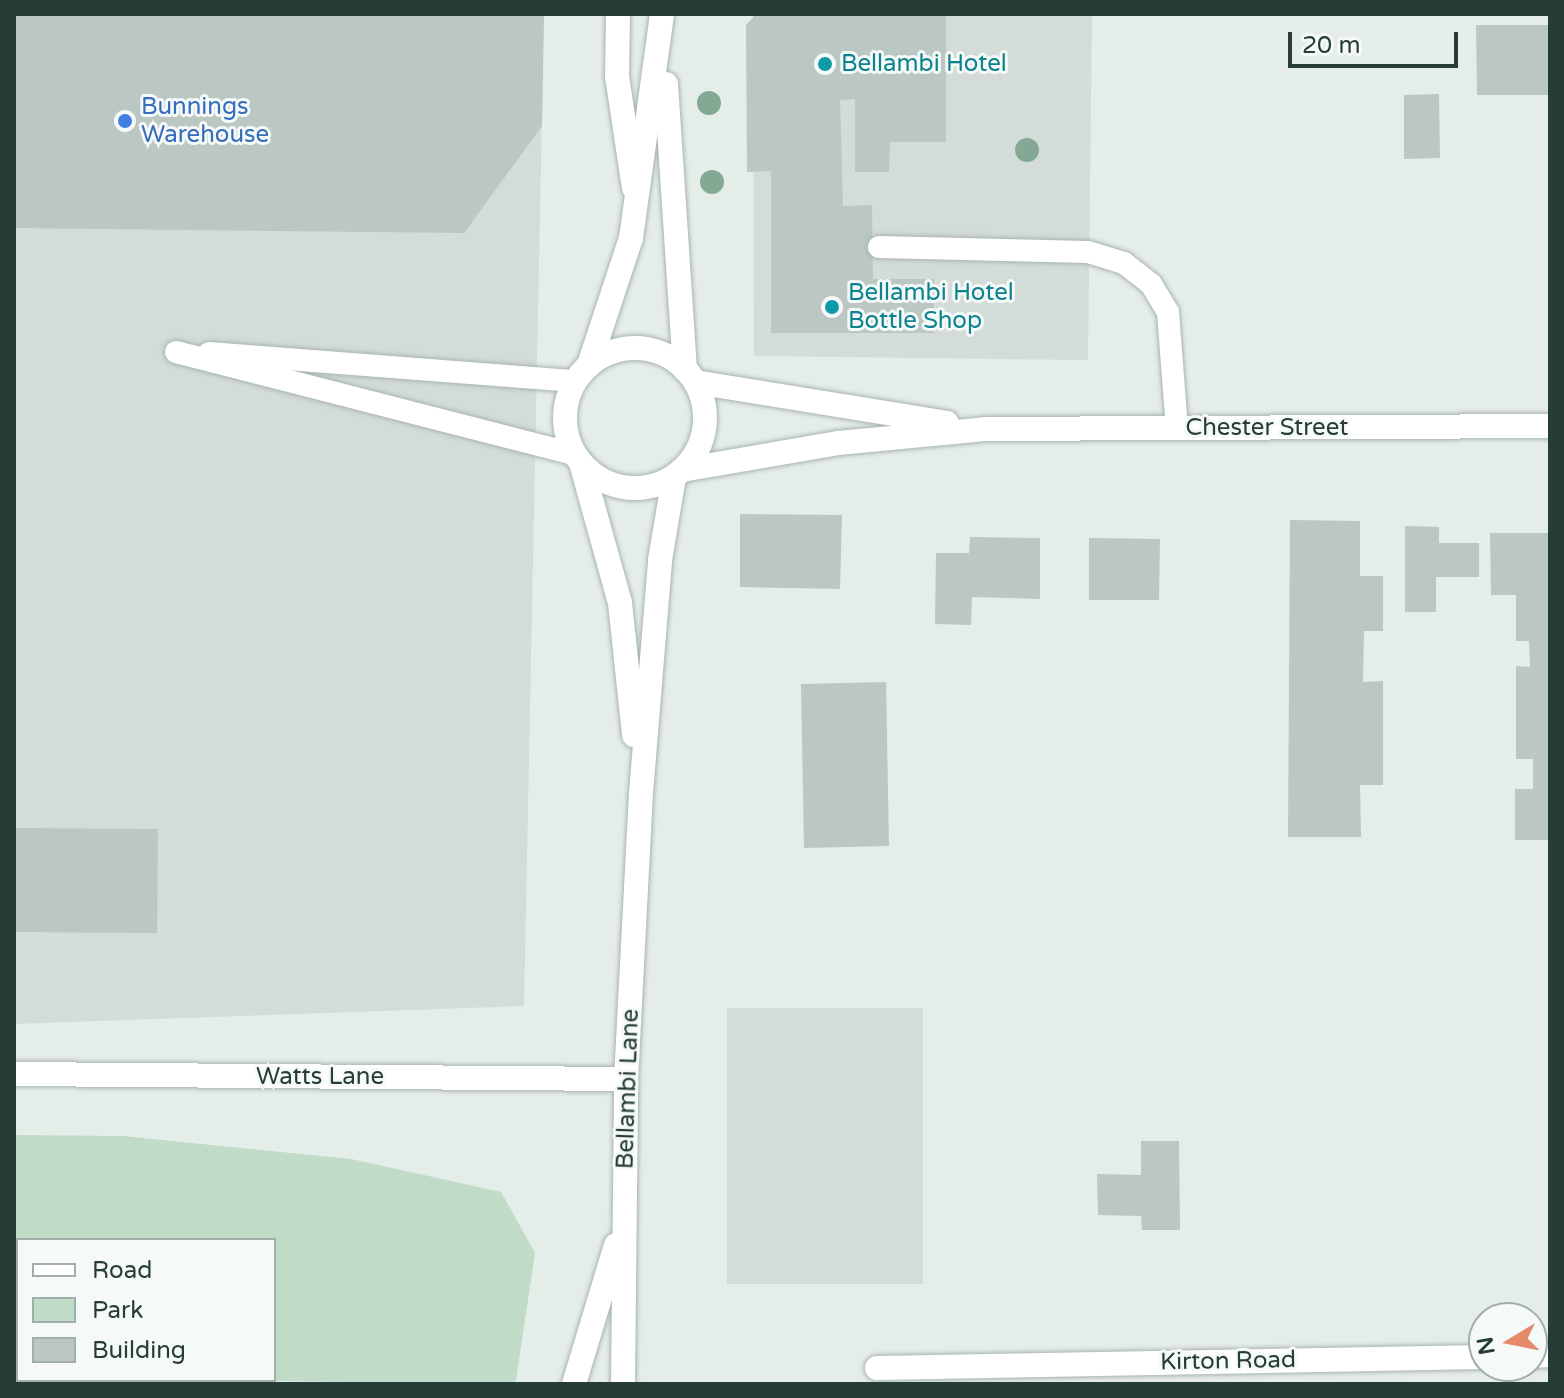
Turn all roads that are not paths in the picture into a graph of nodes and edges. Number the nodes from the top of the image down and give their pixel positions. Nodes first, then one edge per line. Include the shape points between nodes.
1 (618, 14) edge
2 (637, 202) junction
3 (879, 247) dead end
4 (582, 373) junction
5 (690, 375) junction
6 (1550, 426) edge
7 (985, 429) junction
8 (1177, 429) junction
9 (577, 458) junction
10 (678, 474) junction
11 (641, 793) junction
12 (14, 1074) edge
13 (626, 1079) junction
14 (625, 1209) junction
15 (1468, 1357) edge
16 (877, 1368) dead end
17 (574, 1384) edge
18 (623, 1384) edge

1 - 2 street via 617,76
2 - 4 street
2 - 5 street via 662,14
3 - 8 lane via 1088,252 1131,268 1160,296 1172,326
4 - 5 street via 606,353 638,348 669,356
4 - 9 street via 564,417
4 - 9 lane via 176,352
5 - 7 street
5 - 10 street via 705,418 695,455
6 - 8 street, Chester Street
7 - 8 street, Chester Street
7 - 10 street via 838,443
9 - 10 street via 614,486 655,486
9 - 11 street via 620,603
10 - 11 street via 660,560
11 - 13 street, Bellambi Lane
12 - 13 street, Watts Lane
13 - 14 street, Bellambi Lane
14 - 17 street
14 - 18 street, Bellambi Lane
15 - 16 street, Kirton Road

